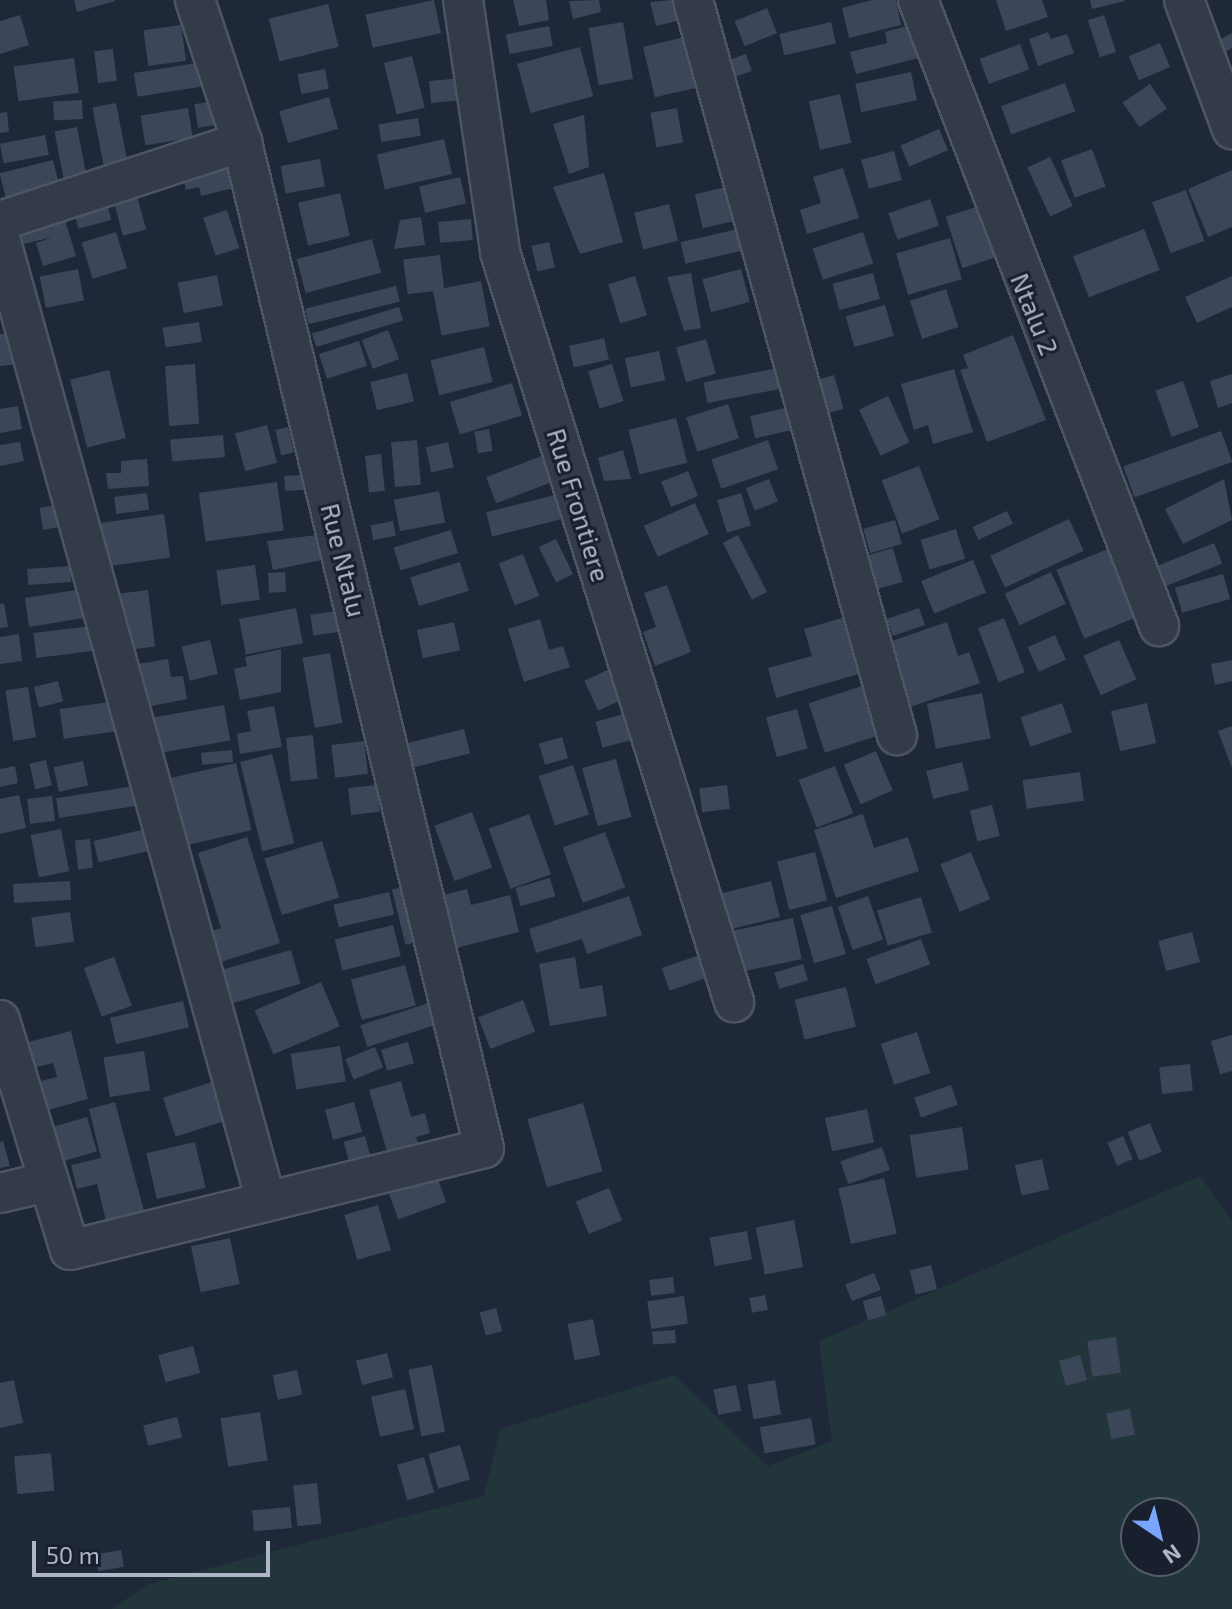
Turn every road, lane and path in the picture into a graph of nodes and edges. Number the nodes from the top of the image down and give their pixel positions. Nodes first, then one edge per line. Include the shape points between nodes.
1 (195, 0) edge
2 (463, 0) edge
3 (693, 0) edge
4 (918, 0) edge
5 (1184, 0) edge
6 (1232, 129) edge
7 (242, 142) junction
8 (0, 221) edge
9 (0, 238) edge
10 (1159, 626) dead end
11 (897, 735) dead end
12 (734, 1002) dead end
13 (0, 1020) edge
14 (47, 1182) junction
15 (0, 1193) edge
16 (266, 1201) junction

1 - 7 street, Rue Ntalu
2 - 12 street, Rue Frontiere via 500,252
3 - 11 street
4 - 10 street, Ntalu 2
5 - 6 street
7 - 8 street
7 - 16 street, Rue Ntalu via 484,1148
9 - 16 street
13 - 14 street
14 - 15 street
14 - 16 street via 70,1250

